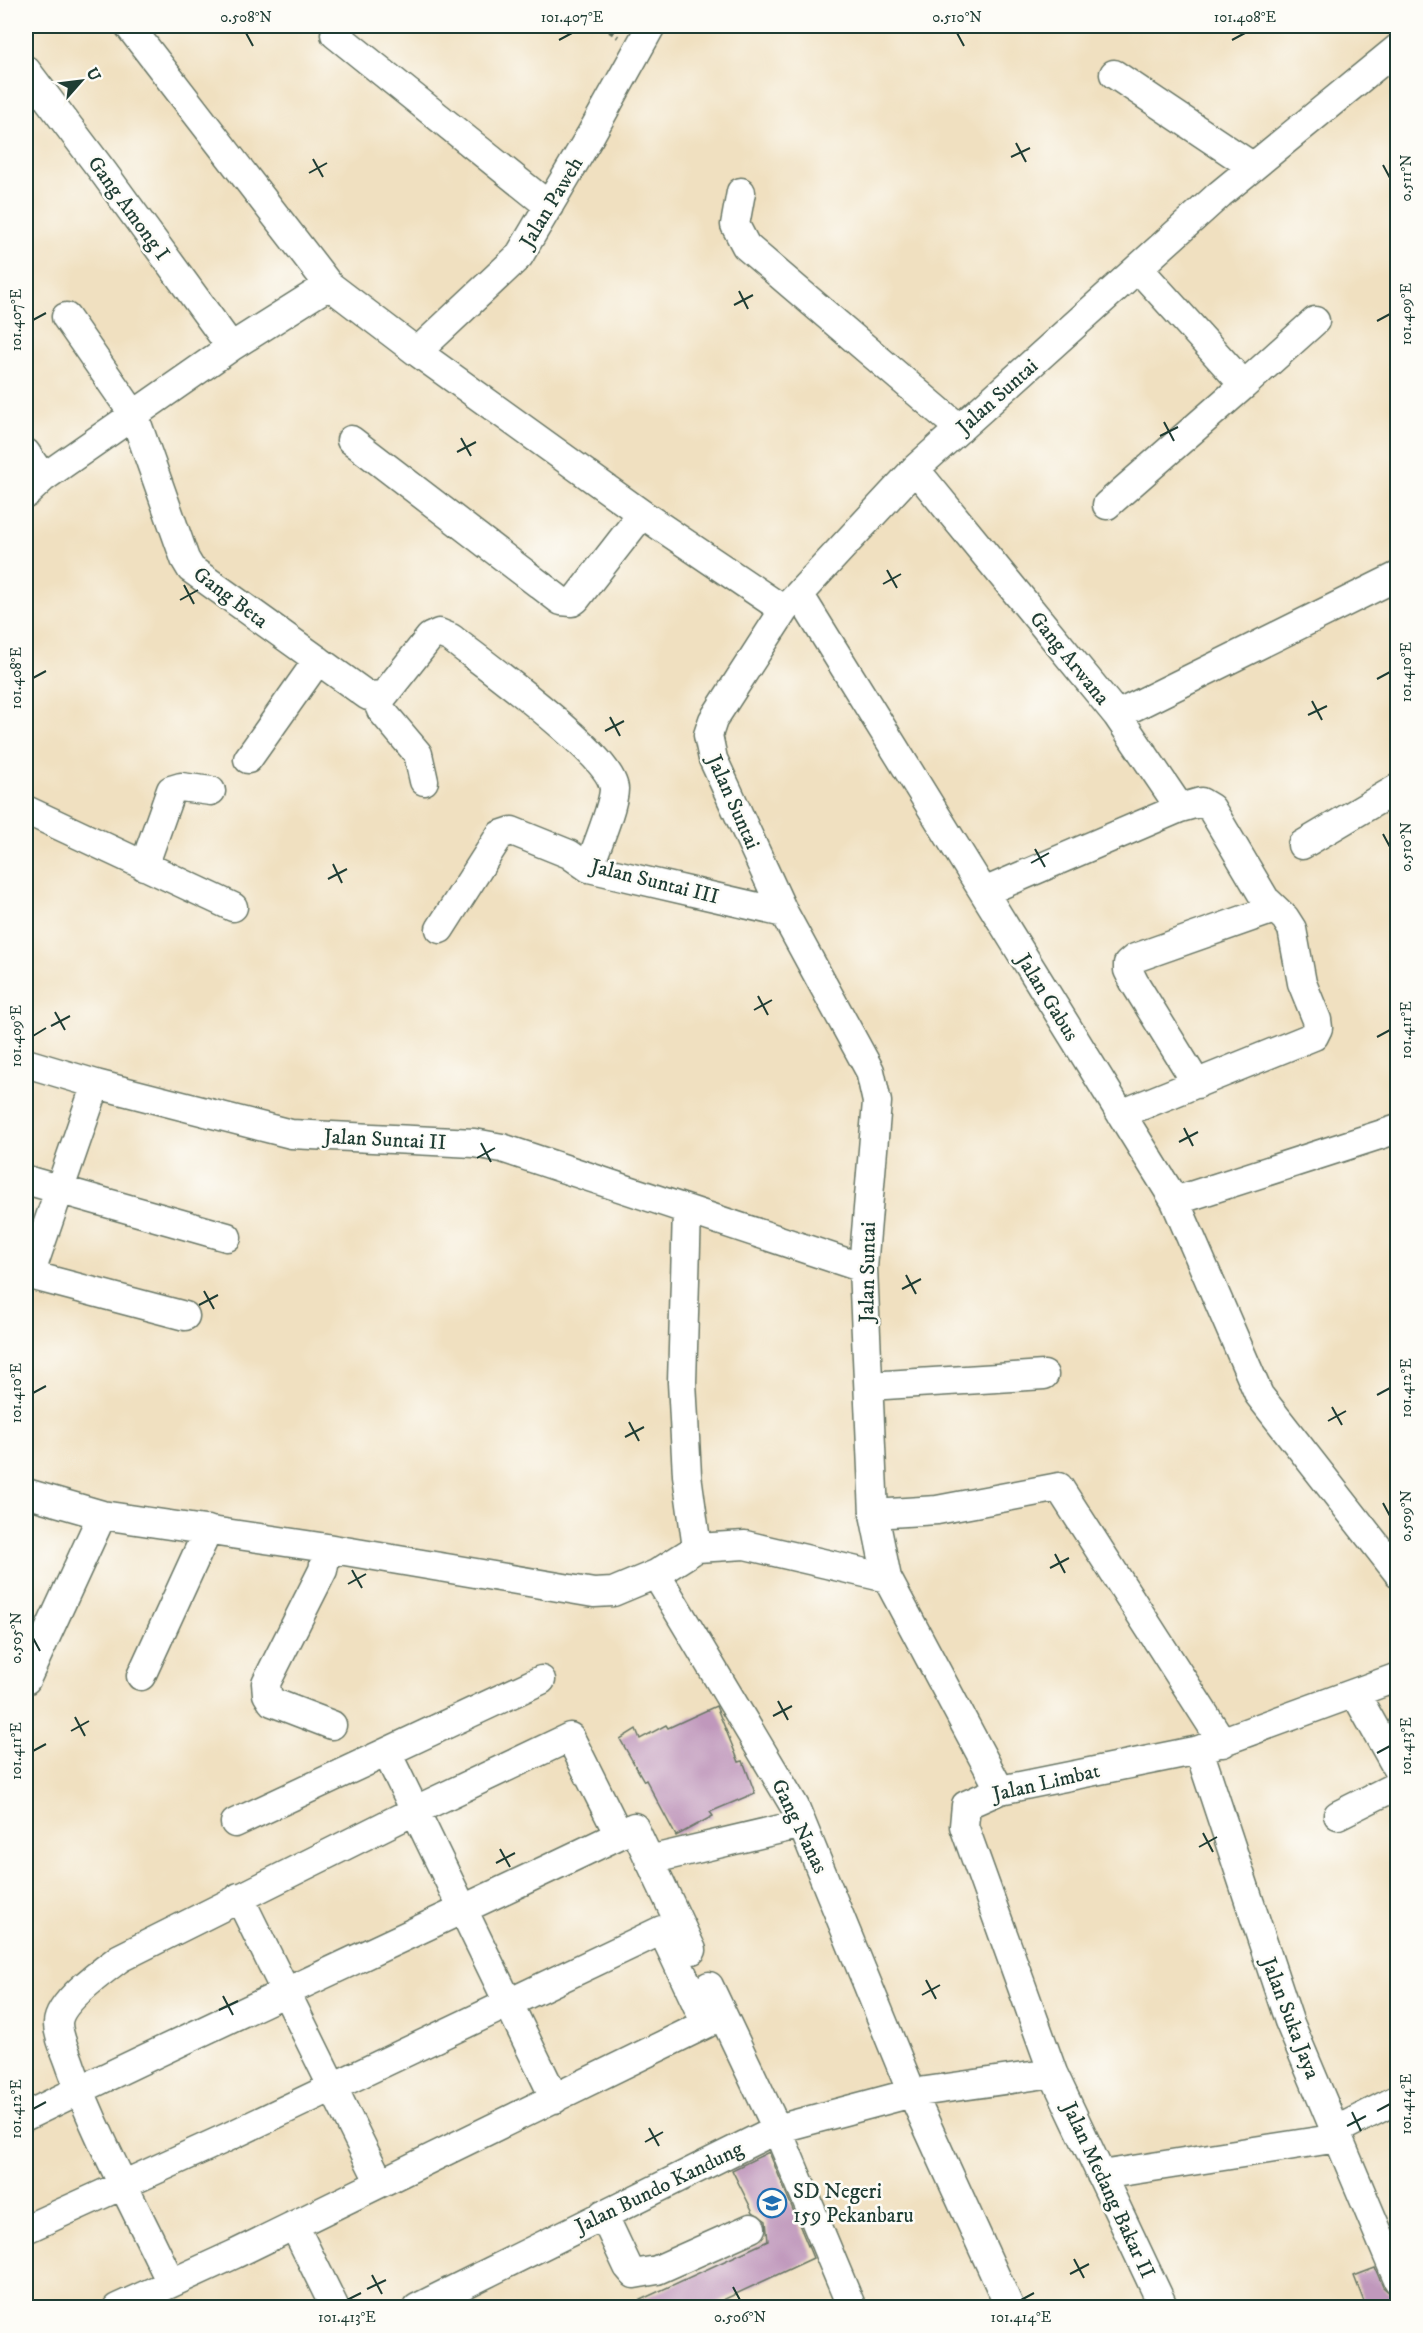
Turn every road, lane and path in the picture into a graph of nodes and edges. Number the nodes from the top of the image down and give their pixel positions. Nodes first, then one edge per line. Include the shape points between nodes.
1 (129, 26) edge
2 (651, 26) edge
3 (1390, 26) edge
4 (335, 34) dead end
5 (1398, 34) edge
6 (1398, 48) edge
7 (26, 70) edge
8 (1114, 74) dead end
9 (1253, 167) junction
10 (741, 192) dead end
11 (549, 206) junction
12 (1138, 268) junction
13 (329, 285) junction
14 (66, 317) dead end
15 (1316, 321) dead end
16 (231, 347) junction
17 (417, 352) junction
18 (1244, 385) junction
19 (134, 415) junction
20 (960, 429) junction
21 (351, 440) dead end
22 (26, 453) edge
23 (915, 469) junction
24 (34, 486) edge
25 (1107, 505) dead end
26 (642, 514) junction
27 (1398, 576) edge
28 (791, 602) junction
29 (318, 660) junction
30 (375, 696) junction
31 (1117, 715) junction
32 (248, 759) dead end
33 (424, 781) dead end
34 (1398, 788) edge
35 (211, 791) dead end
36 (1180, 808) junction
37 (26, 810) edge
38 (1302, 845) dead end
39 (144, 866) junction
40 (589, 868) junction
41 (984, 892) junction
42 (232, 907) dead end
43 (1274, 909) junction
44 (784, 913) junction
45 (440, 929) dead end
46 (26, 1063) edge
47 (96, 1084) junction
48 (1197, 1084) junction
49 (1121, 1114) junction
50 (1398, 1129) edge
51 (26, 1180) edge
52 (60, 1188) junction
53 (1175, 1201) junction
54 (687, 1211) junction
55 (227, 1238) dead end
56 (863, 1268) junction
57 (28, 1275) edge
58 (185, 1316) dead end
59 (1044, 1375) dead end
60 (869, 1386) junction
61 (26, 1493) edge
62 (874, 1514) junction
63 (102, 1515) junction
64 (208, 1530) junction
65 (327, 1548) junction
66 (697, 1548) junction
67 (1398, 1573) edge
68 (656, 1574) junction
69 (887, 1578) junction
70 (141, 1676) dead end
71 (1398, 1677) edge
72 (26, 1680) edge
73 (541, 1680) dead end
74 (1355, 1693) junction
75 (332, 1725) dead end
76 (1211, 1746) junction
77 (387, 1753) junction
78 (1398, 1770) edge
79 (1398, 1785) edge
80 (1000, 1790) junction
81 (416, 1810) junction
82 (1338, 1815) dead end
83 (235, 1823) dead end
84 (802, 1824) junction
85 (634, 1827) dead end
86 (649, 1860) junction
87 (239, 1898) junction
88 (465, 1909) junction
89 (286, 1992) junction
90 (510, 2004) junction
91 (1053, 2073) junction
92 (334, 2087) junction
93 (80, 2090) junction
94 (912, 2093) junction
95 (555, 2099) junction
96 (1398, 2099) edge
97 (26, 2116) edge
98 (777, 2129) junction
99 (1336, 2134) junction
100 (1101, 2175) junction
101 (380, 2183) junction
102 (125, 2184) junction
103 (603, 2214) junction
104 (294, 2225) junction
105 (751, 2228) dead end
106 (26, 2229) edge
107 (1398, 2280) edge
108 (171, 2283) junction
109 (117, 2307) edge
110 (335, 2307) edge
111 (417, 2307) edge
112 (852, 2307) edge
113 (1010, 2307) edge
114 (1164, 2307) edge

1 - 13 street
2 - 11 street, Jalan Paweh
3 - 5 street
4 - 11 street
6 - 9 street, Jalan Suntai
7 - 16 street, Gang Among I
8 - 9 street
9 - 12 street, Jalan Suntai
10 - 20 street via 735,225 746,246
11 - 17 street, Jalan Paweh via 519,256
12 - 18 street
12 - 20 street, Jalan Suntai
13 - 16 street
13 - 17 street
14 - 19 street, Gang Beta
15 - 18 street
16 - 19 street
17 - 26 street
18 - 25 street
19 - 24 street
19 - 29 street, Gang Beta via 191,569
20 - 23 street, Jalan Suntai
21 - 26 street via 568,603 576,599
22 - 24 street
23 - 28 street, Jalan Suntai
23 - 31 street, Gang Arwana
26 - 28 street
27 - 31 street, Gang Arwana
28 - 41 street, Jalan Gabus
28 - 44 street, Jalan Suntai via 713,720 708,735 713,759
29 - 30 street, Gang Beta via 368,696
29 - 32 street
30 - 33 street via 381,710 418,753
30 - 40 street via 384,695 430,637 439,633 451,638 549,714 602,764 612,780 613,796
31 - 36 street
34 - 38 street
35 - 39 street via 181,787 171,790
36 - 41 street
36 - 43 street via 1201,802 1211,808
37 - 39 street
39 - 42 street
40 - 44 street, Jalan Suntai III
40 - 45 street, Jalan Suntai III via 569,854 512,831 505,832 471,877
41 - 49 street, Jalan Gabus
43 - 48 street via 1292,930 1302,983 1318,1028 1309,1039
43 - 48 street via 1135,958 1128,964 1134,982
44 - 56 street, Jalan Suntai via 874,1085 877,1102
46 - 47 street, Jalan Suntai II
47 - 52 street
47 - 54 street, Jalan Suntai II via 291,1134 474,1143 502,1148
48 - 49 street
49 - 53 street, Jalan Gabus
50 - 53 street
51 - 52 street
52 - 55 street
52 - 57 street
53 - 67 street, Jalan Gabus via 1259,1395
54 - 56 street, Jalan Suntai II
54 - 66 street via 682,1382 687,1475
56 - 60 street, Jalan Suntai
57 - 58 street
59 - 60 street
60 - 62 street, Jalan Suntai
61 - 63 street
62 - 69 street, Jalan Suntai
62 - 76 street, Jalan Suka Jaya via 937,1510 1059,1487
63 - 64 street
63 - 72 street
64 - 65 street
64 - 70 street
65 - 68 street via 594,1593 613,1592
65 - 75 street via 323,1570 266,1683 272,1702
66 - 68 street
66 - 69 street via 745,1545
68 - 84 street, Gang Nanas
69 - 80 street, Jalan Suntai
71 - 74 street, Jalan Limbat
73 - 77 street
74 - 76 street, Jalan Limbat
74 - 78 street
76 - 80 street, Jalan Limbat
76 - 99 street, Jalan Suka Jaya via 1289,2021
77 - 81 street
77 - 83 street
79 - 82 street
80 - 91 street, Jalan Limbat via 966,1805 964,1826
81 - 87 street
81 - 88 street
81 - 88 street via 570,1737 619,1835
84 - 86 street
84 - 94 street, Gang Nanas
85 - 86 street
86 - 98 street
87 - 89 street
87 - 93 street via 120,1958 64,2008 58,2024
88 - 89 street
88 - 90 street
89 - 92 street
89 - 93 street
90 - 92 street
90 - 95 street
90 - 95 street via 662,1930 706,2024
91 - 94 street, Jalan Bundo Kandung
91 - 100 street, Jalan Medang Bakar II
92 - 101 street
92 - 102 street
93 - 97 street
93 - 102 street
94 - 98 street, Jalan Bundo Kandung
94 - 113 street, Gang Nanas
95 - 101 street
96 - 99 street
98 - 103 street, Jalan Bundo Kandung
98 - 112 street
99 - 100 street
99 - 107 street, Jalan Suka Jaya
100 - 114 street, Jalan Medang Bakar II
101 - 104 street
102 - 106 street
102 - 108 street
103 - 105 street via 634,2274 657,2270
103 - 111 street, Jalan Bundo Kandung
104 - 108 street
104 - 110 street
108 - 109 street

